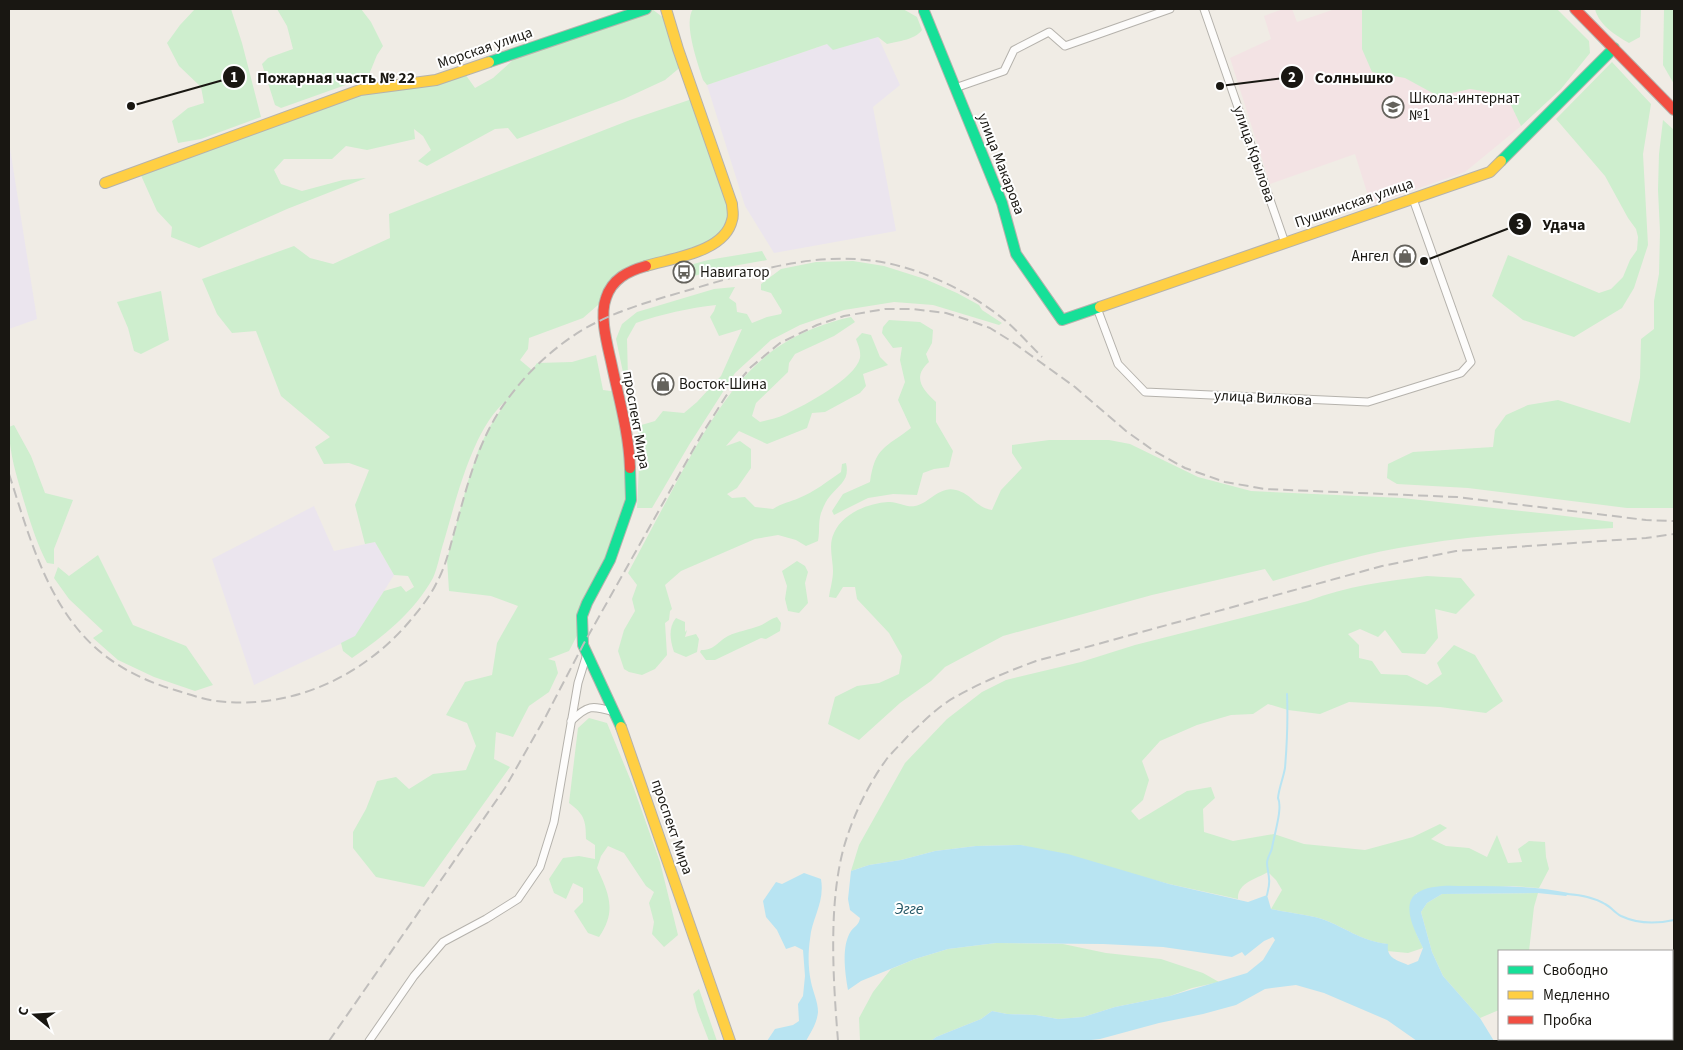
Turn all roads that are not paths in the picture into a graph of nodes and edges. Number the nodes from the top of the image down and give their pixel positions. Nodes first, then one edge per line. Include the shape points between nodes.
1 (646, 9) edge
2 (666, 9) edge
3 (1170, 9) edge
4 (1204, 9) edge
5 (1575, 9) edge
6 (924, 11) dead end
7 (1614, 48) junction
8 (955, 88) junction
9 (1674, 110) edge
10 (105, 183) dead end
11 (1413, 198) junction
12 (1285, 243) junction
13 (1097, 308) junction
14 (1062, 320) joint
15 (587, 654) junction
16 (614, 712) junction
17 (571, 722) junction
18 (369, 1041) edge
19 (730, 1041) edge

1 - 10 street, Морская улица via 436,80 360,90
2 - 15 street, проспект Мира via 732,204 733,218 720,240 708,248 622,275 604,299 605,335 626,427 631,500 610,560 582,616 583,645
3 - 8 street via 1065,46 1049,32 1014,50 1004,71
4 - 12 street, улица Крылова
5 - 7 street
6 - 8 street, улица Макарова
7 - 9 street
7 - 11 street, Пушкинская улица via 1490,172
8 - 14 street, улица Макарова via 1002,203 1016,254
11 - 12 street, Пушкинская улица
11 - 13 street, улица Вилкова via 1470,362 1461,373 1368,402 1145,392 1118,364
12 - 13 street, Пушкинская улица
13 - 14 street, Пушкинская улица
15 - 16 street, проспект Мира
15 - 17 street
16 - 17 street via 598,707 583,709
16 - 19 street, проспект Мира
17 - 18 street via 554,822 540,867 518,899 443,942 414,976

